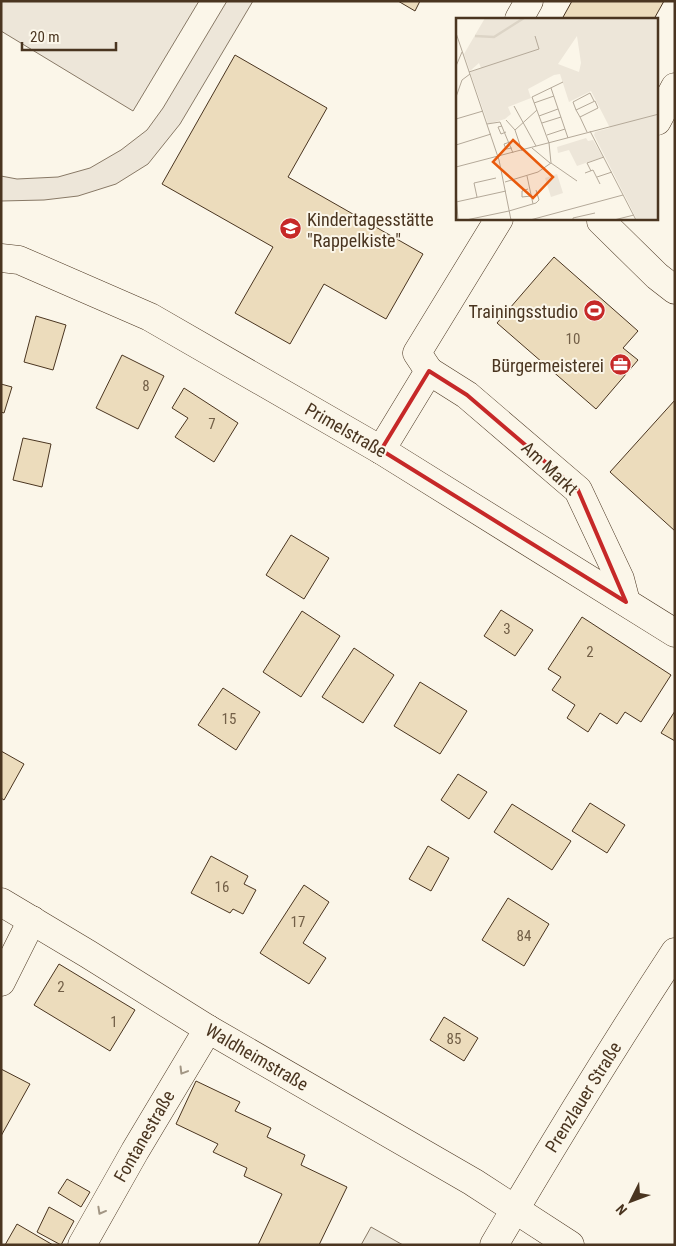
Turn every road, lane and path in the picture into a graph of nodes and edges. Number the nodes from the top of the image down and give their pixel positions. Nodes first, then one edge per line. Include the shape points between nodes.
1 (529, 1) edge
2 (520, 18) edge
3 (675, 87) edge
4 (658, 119) edge
5 (498, 220) edge
6 (598, 220) edge
7 (1, 258) edge
8 (675, 290) edge
9 (429, 370) junction
10 (381, 450) junction
11 (626, 602) junction
12 (675, 634) edge
13 (1, 902) edge
14 (32, 920) junction
15 (675, 952) edge
16 (1, 982) edge
17 (208, 1029) junction
18 (516, 1209) junction
19 (82, 1245) edge
20 (494, 1245) edge
21 (570, 1245) edge

1 - 2 street
3 - 4 street
5 - 9 street via 417,353
6 - 8 street
7 - 10 street, Primelstraße via 19,260 150,317
9 - 10 street
9 - 11 street, Am Markt via 467,395 578,490 620,579
10 - 11 street, Primelstraße
11 - 12 street, Primelstraße
13 - 14 street, Waldheimstraße
14 - 16 street
14 - 17 street, Waldheimstraße
15 - 18 street, Prenzlauer Straße
17 - 18 street, Waldheimstraße via 386,1130
17 -> 19 street, Fontanestraße
18 - 20 street, Prenzlauer Straße
18 - 21 street, Waldheimstraße

